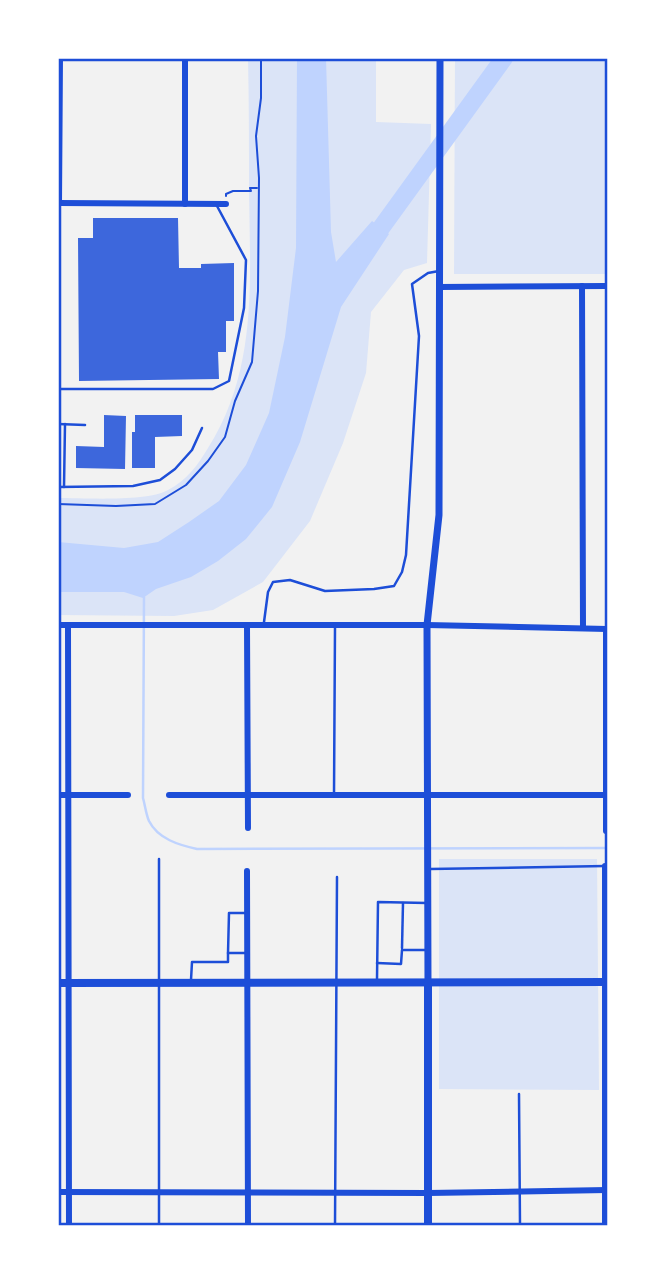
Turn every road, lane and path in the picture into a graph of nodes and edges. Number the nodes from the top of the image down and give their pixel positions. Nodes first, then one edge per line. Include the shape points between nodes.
1 (60, 58) edge
2 (185, 58) edge
3 (261, 58) edge
4 (440, 58) edge
5 (258, 188) junction
6 (58, 203) edge
7 (185, 204) junction
8 (216, 204) junction
9 (226, 204) joint
10 (59, 226) edge
11 (439, 270) junction
12 (582, 286) junction
13 (607, 286) edge
14 (439, 287) junction
15 (58, 297) edge
16 (58, 389) edge
17 (58, 424) edge
18 (65, 424) junction
19 (85, 425) dead end
20 (202, 428) dead end
21 (58, 487) edge
22 (64, 487) junction
23 (58, 504) edge
24 (58, 625) edge
25 (68, 625) junction
26 (247, 625) junction
27 (264, 625) junction
28 (427, 625) junction
29 (335, 626) junction
30 (583, 628) junction
31 (607, 629) edge
32 (58, 794) edge
33 (68, 794) junction
34 (247, 794) junction
35 (428, 794) junction
36 (128, 795) dead end
37 (169, 795) dead end
38 (334, 795) junction
39 (607, 795) edge
40 (248, 828) dead end
41 (606, 831) edge
42 (159, 859) dead end
43 (605, 866) joint
44 (427, 867) junction
45 (247, 871) dead end
46 (337, 877) dead end
47 (402, 903) junction
48 (427, 903) junction
49 (247, 913) junction
50 (402, 950) junction
51 (427, 950) junction
52 (228, 953) junction
53 (248, 953) junction
54 (377, 963) junction
55 (606, 982) edge
56 (58, 983) edge
57 (69, 983) junction
58 (159, 983) junction
59 (191, 983) junction
60 (248, 983) junction
61 (377, 983) junction
62 (428, 983) junction
63 (335, 984) junction
64 (519, 1094) dead end
65 (606, 1191) edge
66 (58, 1192) edge
67 (69, 1192) junction
68 (159, 1192) junction
69 (248, 1192) junction
70 (520, 1192) junction
71 (335, 1193) junction
72 (428, 1193) junction
73 (69, 1226) edge
74 (159, 1226) edge
75 (248, 1226) edge
76 (335, 1226) edge
77 (428, 1226) edge
78 (520, 1226) edge
79 (605, 1226) edge

1 - 6 street
2 - 7 street
3 - 5 path
4 - 11 street
5 - 9 path via 226,194
5 - 23 path via 258,291 252,362 225,437 186,485 155,504
6 - 7 street
6 - 10 lane
7 - 8 street
8 - 9 street
8 - 16 lane via 246,260 244,308 229,381 213,389
10 - 15 lane
11 - 14 street
11 - 27 lane via 412,284 419,336 402,572 394,586 374,589 325,591 290,580 273,582
12 - 13 street
12 - 14 street
12 - 30 street
14 - 28 street via 439,515
17 - 18 lane
18 - 19 lane
18 - 22 lane
20 - 22 lane via 192,450 160,480 132,486
21 - 22 lane
24 - 25 street
25 - 26 street
25 - 33 street
26 - 27 street
26 - 34 street
27 - 29 street
28 - 29 street
28 - 30 street
28 - 35 street
29 - 38 lane
30 - 31 street
31 - 39 street
32 - 33 street
33 - 36 street
33 - 57 street
34 - 37 street
34 - 38 street
34 - 40 street
35 - 38 street
35 - 39 street
35 - 44 street
39 - 41 street
42 - 58 lane
43 - 44 lane
43 - 55 street
44 - 48 street
45 - 49 street
46 - 63 lane
47 - 48 lane
47 - 50 lane
47 - 54 lane via 378,902
48 - 51 street
49 - 52 lane via 229,913
49 - 53 street
50 - 51 lane
50 - 54 lane via 401,964
51 - 62 street
52 - 53 lane
52 - 59 lane via 228,962 192,962
53 - 60 street
54 - 61 lane
55 - 62 main road
55 - 65 street
56 - 57 main road
57 - 58 main road
57 - 67 street
58 - 59 main road
58 - 68 lane
59 - 60 main road
60 - 63 main road
60 - 69 street
61 - 62 main road
61 - 63 main road
62 - 72 main road
63 - 71 lane
64 - 70 lane
65 - 70 street
65 - 79 street
66 - 67 street
67 - 68 street
67 - 73 street
68 - 69 street
68 - 74 lane
69 - 71 street
69 - 75 street
70 - 72 street
70 - 78 lane
71 - 72 street
71 - 76 lane
72 - 77 main road

